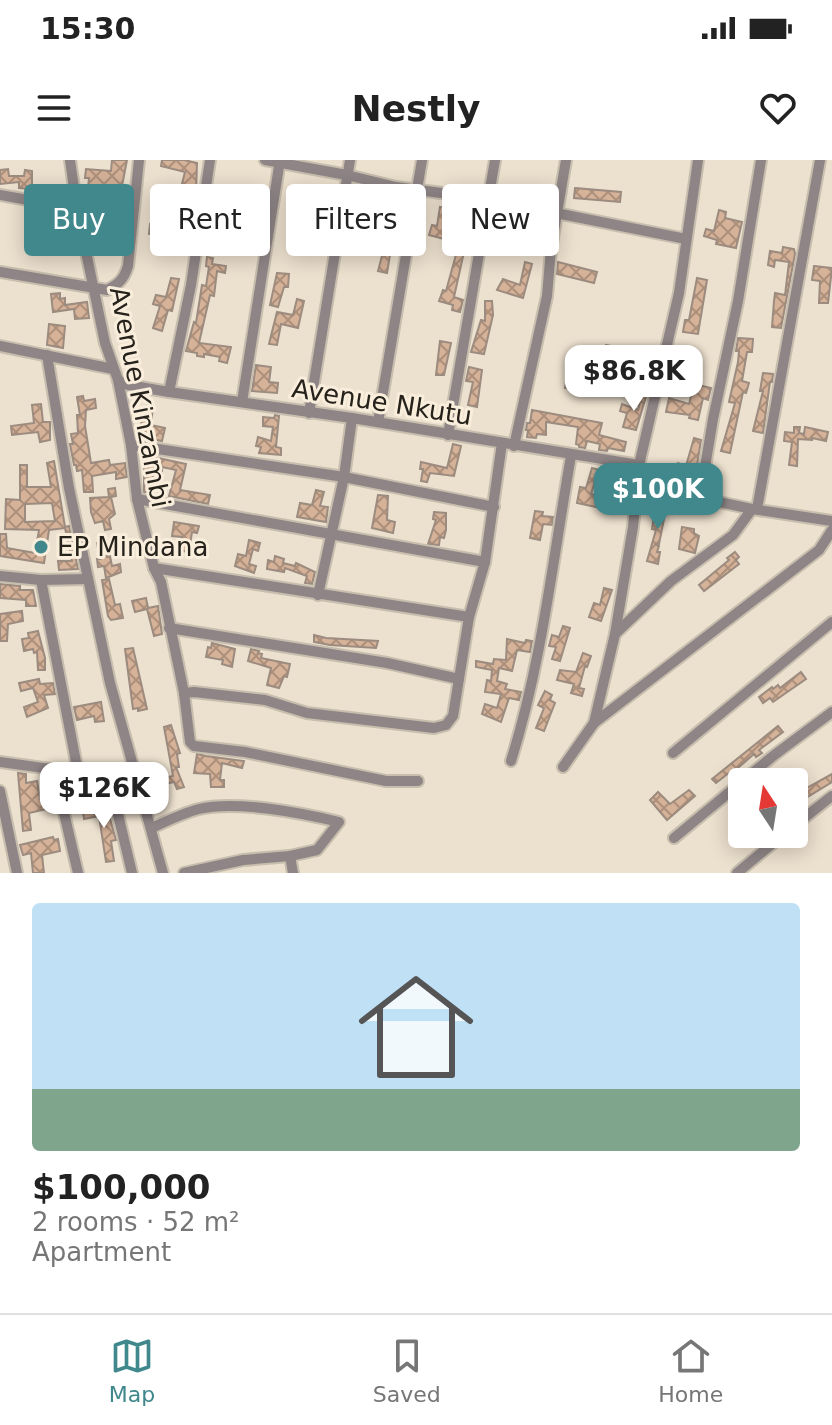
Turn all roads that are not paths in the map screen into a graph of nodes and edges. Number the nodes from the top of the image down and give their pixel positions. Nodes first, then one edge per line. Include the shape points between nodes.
1 (70, 160) edge
2 (139, 160) edge
3 (210, 160) edge
4 (265, 160) edge
5 (350, 160) edge
6 (422, 160) edge
7 (495, 160) edge
8 (566, 160) edge
9 (698, 160) edge
10 (761, 160) edge
11 (820, 160) edge
12 (280, 162) edge
13 (347, 175) junction
14 (73, 184) edge
15 (384, 184) edge
16 (418, 184) edge
17 (489, 184) edge
18 (0, 195) edge
19 (24, 199) edge
20 (559, 214) joint
21 (686, 239) junction
22 (88, 256) edge
23 (406, 256) edge
24 (477, 256) edge
25 (550, 256) edge
26 (0, 272) edge
27 (96, 288) junction
28 (0, 346) edge
29 (47, 355) junction
30 (113, 369) junction
31 (118, 380) junction
32 (169, 392) junction
33 (242, 402) junction
34 (309, 413) junction
35 (352, 418) junction
36 (378, 422) junction
37 (448, 435) junction
38 (502, 443) junction
39 (131, 445) junction
40 (514, 446) junction
41 (571, 456) junction
42 (639, 465) junction
43 (344, 477) junction
44 (638, 485) junction
45 (700, 497) junction
46 (137, 499) junction
47 (494, 507) junction
48 (754, 509) junction
49 (832, 521) edge
50 (832, 530) edge
51 (330, 535) junction
52 (485, 562) junction
53 (154, 568) junction
54 (0, 576) edge
55 (88, 579) junction
56 (41, 580) junction
57 (318, 595) junction
58 (469, 617) junction
59 (832, 622) edge
60 (169, 628) junction
61 (615, 634) junction
62 (459, 679) junction
63 (184, 693) junction
64 (832, 712) edge
65 (594, 723) junction
66 (673, 753) dead end
67 (511, 761) dead end
68 (0, 762) edge
69 (563, 767) dead end
70 (54, 770) junction
71 (78, 772) junction
72 (109, 777) junction
73 (138, 781) junction
74 (418, 781) dead end
75 (0, 791) edge
76 (832, 796) edge
77 (808, 815) edge
78 (152, 828) junction
79 (674, 838) dead end
80 (767, 848) edge
81 (290, 856) junction
82 (17, 873) edge
83 (78, 873) edge
84 (132, 873) edge
85 (163, 873) edge
86 (184, 873) edge
87 (293, 873) edge
88 (737, 873) edge

1 - 14 street, Avenue Kinzambi
2 - 27 street via 125,276 107,290
3 - 32 street
4 - 12 street
5 - 13 street
6 - 16 street
7 - 17 street
8 - 20 street
9 - 21 street
10 - 45 street
11 - 48 street
12 - 13 street
12 - 33 street
13 - 15 street
13 - 34 street
18 - 19 street
20 - 21 street
21 - 42 street via 677,304
22 - 27 street, Avenue Kinzambi
23 - 36 street
24 - 37 street
25 - 40 street via 536,354
26 - 27 street
27 - 30 street, Avenue Kinzambi
28 - 29 street
29 - 30 street
29 - 55 street
30 - 31 street, Avenue Kinzambi
31 - 32 street, Avenue Nkutu
31 - 39 street, Avenue Kinzambi
32 - 33 street, Avenue Nkutu
33 - 34 street, Avenue Nkutu
34 - 35 street, Avenue Nkutu
35 - 36 street, Avenue Nkutu
35 - 43 street
36 - 37 street, Avenue Nkutu
37 - 38 street, Avenue Nkutu
38 - 40 street, Avenue Nkutu
38 - 47 street
39 - 43 street
39 - 46 street, Avenue Kinzambi
40 - 41 street, Avenue Nkutu
41 - 42 street, Avenue Nkutu
41 - 67 street via 523,723
42 - 44 street
43 - 47 street
43 - 51 street
44 - 45 street
44 - 61 street
45 - 48 street
46 - 51 street
46 - 53 street, Avenue Kinzambi
47 - 52 street
48 - 49 street
48 - 61 street via 733,535 671,581
50 - 65 street via 819,550
51 - 52 street
51 - 57 street
52 - 58 street
53 - 57 street
53 - 60 street, Avenue Kinzambi
54 - 56 street
55 - 56 street
55 - 73 street
56 - 71 street
57 - 58 street
58 - 62 street
59 - 66 street
60 - 62 street
60 - 63 street, Avenue Kinzambi
61 - 65 street
62 - 63 street via 451,719 434,728 307,713 265,700
63 - 74 street, Avenue Kinzambi via 194,746 386,781
64 - 79 street
65 - 69 street
68 - 70 street
70 - 71 street
70 - 83 street
71 - 72 street
72 - 73 street
72 - 84 street
73 - 78 street
75 - 82 street
76 - 77 street
78 - 81 street via 217,806 339,822 322,846
78 - 85 street
80 - 88 street
81 - 86 street
81 - 87 street

